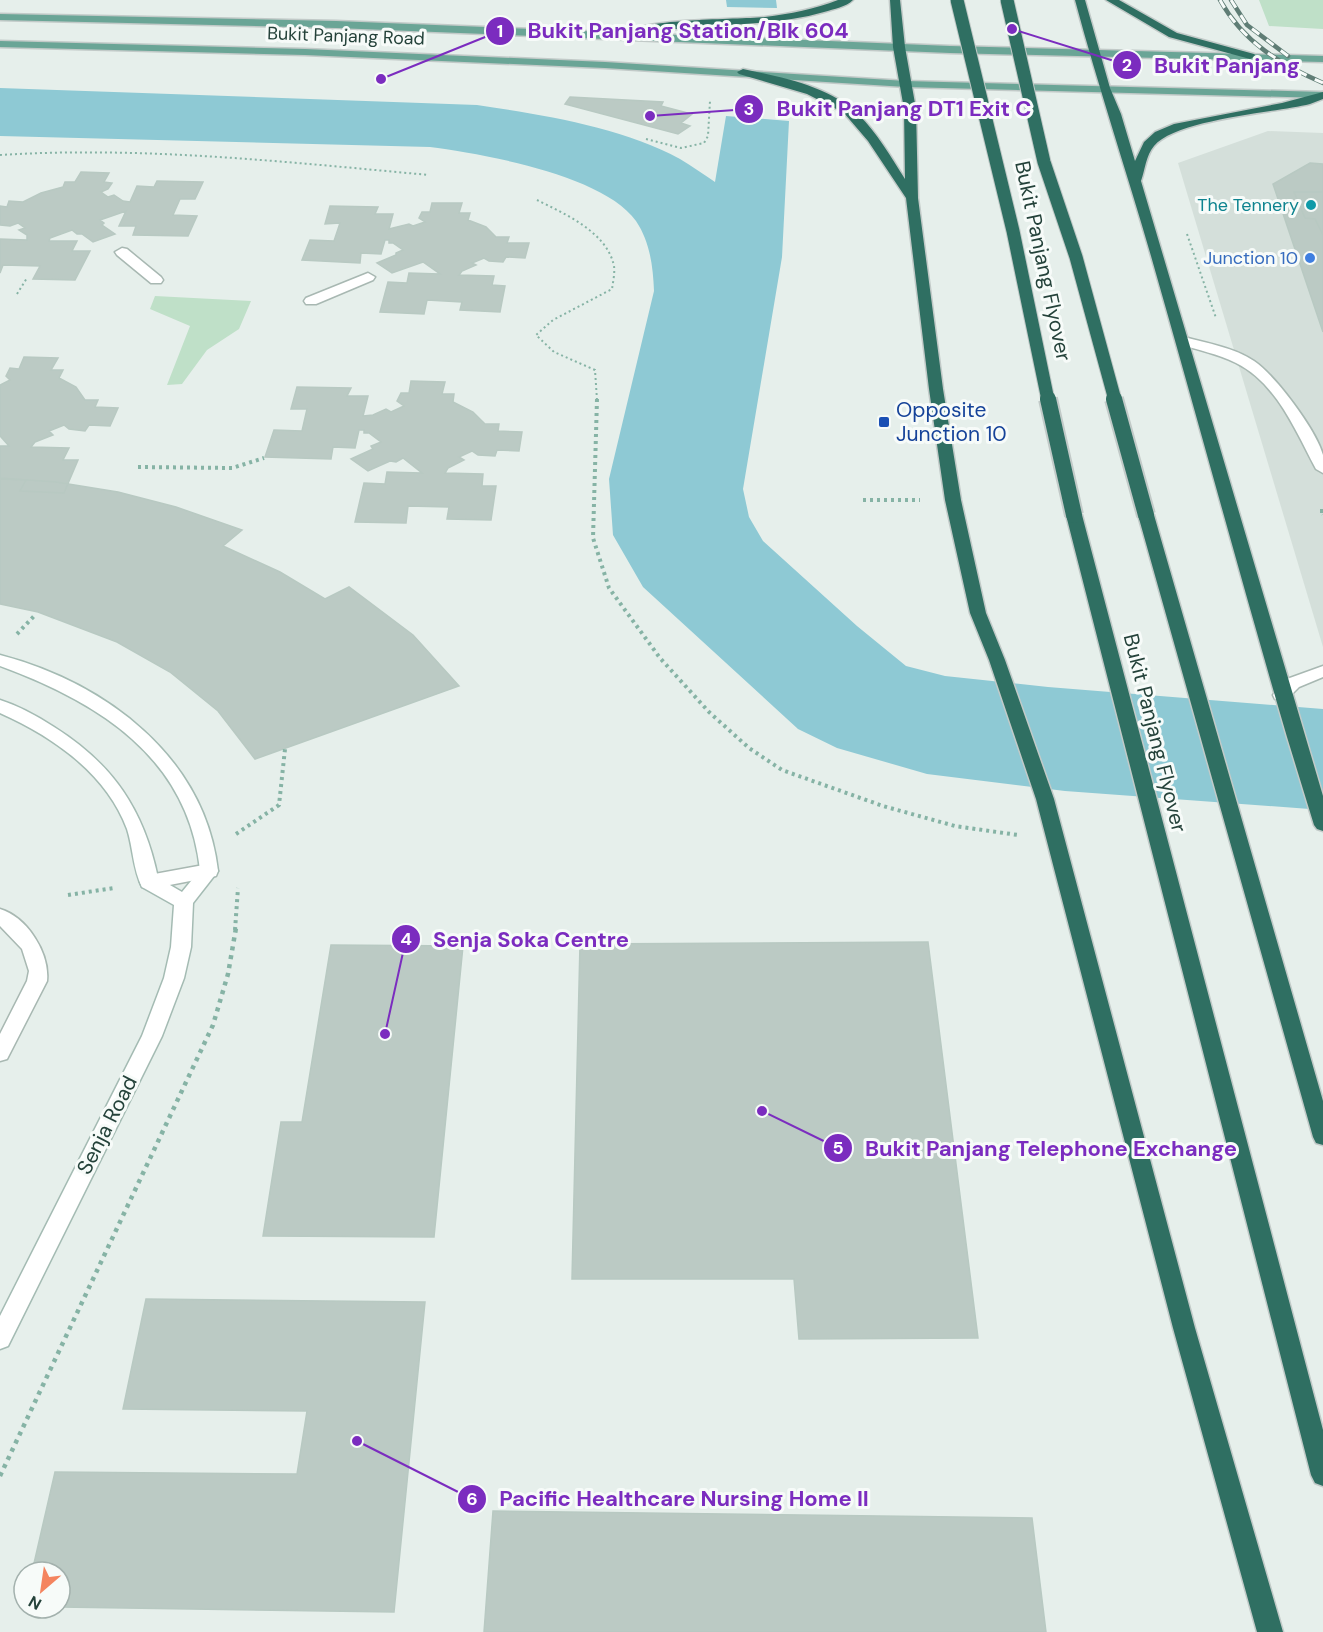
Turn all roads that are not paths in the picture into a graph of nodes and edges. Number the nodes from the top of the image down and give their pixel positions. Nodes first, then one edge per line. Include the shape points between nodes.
1 (848, 0) edge
2 (895, 0) edge
3 (957, 0) edge
4 (1007, 0) edge
5 (1080, 0) edge
6 (1111, 0) edge
7 (0, 17) edge
8 (633, 33) junction
9 (0, 44) edge
10 (898, 47) junction
11 (1094, 52) junction
12 (1250, 56) junction
13 (1323, 59) edge
14 (743, 72) junction
15 (906, 84) junction
16 (1104, 88) junction
17 (1323, 95) edge
18 (1136, 180) junction
19 (912, 198) junction
20 (122, 252) dead end
21 (368, 278) dead end
22 (156, 280) dead end
23 (311, 301) dead end
24 (1184, 341) junction
25 (1323, 469) edge
26 (0, 660) edge
27 (1323, 671) edge
28 (1282, 698) junction
29 (0, 706) edge
30 (1323, 825) edge
31 (209, 872) junction
32 (149, 882) junction
33 (184, 903) junction
34 (0, 916) edge
35 (0, 1053) edge
36 (1323, 1137) edge
37 (0, 1338) edge
38 (1323, 1474) edge
39 (1270, 1632) edge

1 - 8 highway via 794,16 650,28
2 - 10 highway
3 - 38 highway, Bukit Panjang Flyover, bridge via 1013,231 1074,514
4 - 36 highway, Bukit Panjang Flyover, bridge via 1044,162 1076,257
5 - 11 highway
6 - 12 highway via 1173,35
7 - 8 main road, Bukit Panjang Road
8 - 10 main road, Bukit Panjang Road
9 - 14 main road, Bukit Panjang Road via 304,52
10 - 11 main road, Bukit Panjang Road
10 - 15 highway
11 - 12 main road, Bukit Panjang Road
11 - 16 highway
12 - 13 main road, Bukit Panjang Road
14 - 15 main road, Bukit Panjang Road
14 - 19 highway via 781,81 849,112
15 - 16 main road, Bukit Panjang Road
15 - 19 highway
16 - 17 main road, Bukit Panjang Road
16 - 18 highway
17 - 18 highway via 1184,125 1160,134 1148,145
18 - 24 highway
19 - 39 highway via 953,500 978,613 1045,799 1184,1328
20 - 22 street
21 - 23 street
24 - 25 street via 1230,355 1263,374 1288,407
24 - 28 highway
26 - 31 street via 75,691 120,718 155,751 177,777 197,815
27 - 28 street via 1293,683
28 - 30 highway
29 - 32 street via 57,738 109,782 132,821
31 - 32 street
31 - 33 street
32 - 33 street
33 - 37 street, Senja Road via 174,978 152,1036
34 - 35 street via 28,943 40,971

